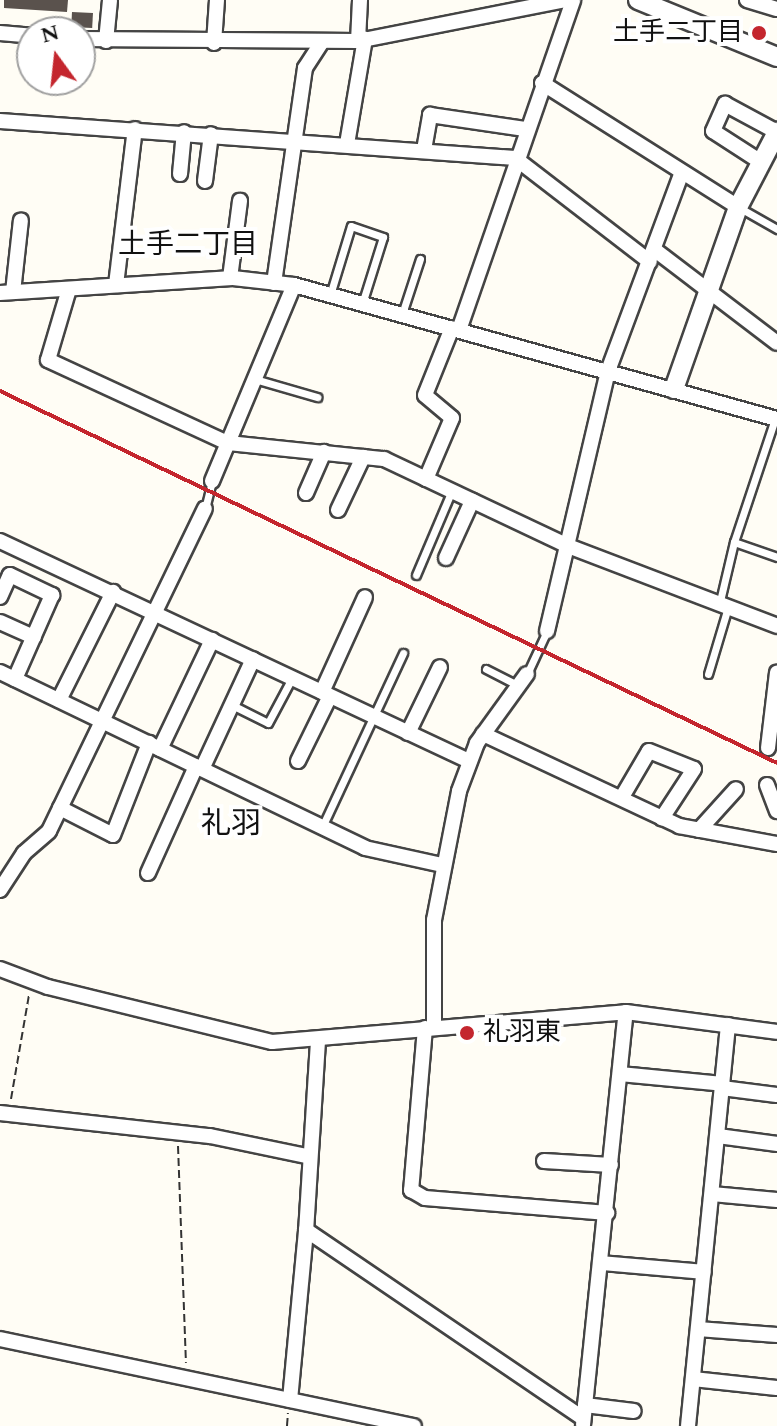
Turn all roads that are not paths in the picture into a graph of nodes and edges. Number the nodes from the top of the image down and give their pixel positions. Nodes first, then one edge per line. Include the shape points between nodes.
1 (110, 0) edge
2 (217, 0) edge
3 (360, 0) edge
4 (565, 0) edge
5 (573, 0) edge
6 (638, 0) edge
7 (747, 0) edge
8 (777, 9) edge
9 (96, 40) edge
10 (361, 40) junction
11 (106, 41) junction
12 (322, 42) junction
13 (214, 43) junction
14 (777, 57) edge
15 (542, 83) junction
16 (0, 121) edge
17 (135, 129) junction
18 (525, 129) junction
19 (184, 132) junction
20 (777, 132) edge
21 (211, 134) junction
22 (295, 139) junction
23 (347, 144) junction
24 (424, 150) junction
25 (515, 158) junction
26 (761, 162) junction
27 (682, 172) junction
28 (180, 174) dead end
29 (205, 181) dead end
30 (240, 201) dead end
31 (738, 207) junction
32 (21, 220) dead end
33 (777, 229) edge
34 (653, 256) junction
35 (420, 259) dead end
36 (230, 278) junction
37 (274, 283) junction
38 (116, 285) junction
39 (294, 285) junction
40 (69, 289) junction
41 (711, 291) junction
42 (6, 293) edge
43 (330, 295) junction
44 (362, 304) junction
45 (402, 314) junction
46 (455, 329) junction
47 (777, 343) edge
48 (608, 371) junction
49 (255, 379) junction
50 (674, 389) junction
51 (317, 397) dead end
52 (776, 418) edge
53 (228, 443) junction
54 (324, 452) junction
55 (363, 457) junction
56 (426, 479) junction
57 (212, 481) joint
58 (452, 490) junction
59 (306, 493) dead end
60 (472, 501) junction
61 (205, 509) joint
62 (338, 510) dead end
63 (0, 541) edge
64 (734, 542) junction
65 (568, 546) junction
66 (777, 557) edge
67 (446, 558) dead end
68 (416, 575) dead end
69 (113, 592) junction
70 (0, 597) edge
71 (365, 597) dead end
72 (724, 603) junction
73 (156, 613) junction
74 (0, 622) edge
75 (777, 626) edge
76 (547, 631) joint
77 (34, 637) junction
78 (212, 640) junction
79 (403, 653) dead end
80 (253, 659) junction
81 (440, 667) dead end
82 (486, 669) dead end
83 (0, 672) edge
84 (777, 673) edge
85 (708, 674) dead end
86 (292, 678) junction
87 (15, 679) junction
88 (524, 680) junction
89 (326, 694) junction
90 (59, 700) junction
91 (232, 705) junction
92 (373, 717) junction
93 (105, 722) junction
94 (408, 733) junction
95 (483, 734) junction
96 (155, 746) junction
97 (768, 748) dead end
98 (298, 761) dead end
99 (469, 761) junction
100 (199, 767) junction
101 (767, 785) dead end
102 (736, 789) dead end
103 (622, 797) junction
104 (60, 808) junction
105 (777, 811) edge
106 (662, 818) junction
107 (322, 827) junction
108 (699, 830) junction
109 (777, 844) edge
110 (442, 865) junction
111 (148, 873) dead end
112 (0, 890) edge
113 (0, 969) edge
114 (626, 1012) junction
115 (728, 1025) junction
116 (429, 1028) junction
117 (777, 1032) edge
118 (318, 1041) junction
119 (620, 1074) junction
120 (722, 1086) junction
121 (777, 1095) edge
122 (4, 1113) edge
123 (718, 1136) junction
124 (777, 1144) edge
125 (307, 1156) junction
126 (544, 1161) dead end
127 (611, 1165) junction
128 (712, 1194) junction
129 (777, 1200) edge
130 (607, 1213) junction
131 (306, 1230) junction
132 (601, 1263) junction
133 (704, 1272) junction
134 (698, 1329) junction
135 (777, 1335) edge
136 (0, 1339) edge
137 (693, 1379) junction
138 (777, 1388) edge
139 (290, 1400) junction
140 (634, 1411) dead end
141 (584, 1417) edge
142 (414, 1426) edge
143 (688, 1426) edge

1 - 11 street
2 - 13 street
3 - 10 street
4 - 10 street
5 - 15 street
6 - 14 street
7 - 8 street
9 - 11 street
10 - 12 street
10 - 23 street
11 - 13 street
12 - 13 street
12 - 22 street via 305,68
15 - 18 street
15 - 27 street
16 - 17 street
17 - 19 street
17 - 38 street
18 - 24 street via 430,115
18 - 25 street
19 - 21 street
19 - 28 street
20 - 26 street
20 - 26 street via 725,104 713,131
21 - 22 street
21 - 29 street
22 - 23 street
22 - 37 street
23 - 24 street
24 - 25 street
25 - 34 street
25 - 46 street
26 - 31 street
27 - 31 street
27 - 34 street
30 - 36 street
31 - 33 lane
31 - 41 street
32 - 42 street
34 - 41 street
34 - 48 street
35 - 45 lane
36 - 37 street
36 - 38 street
37 - 39 street
38 - 40 street
39 - 43 street
39 - 49 street
40 - 42 street
40 - 53 street via 48,360
41 - 47 street
41 - 50 street
43 - 44 street
43 - 44 lane via 351,226 383,237
44 - 45 street
45 - 46 street
46 - 48 street
46 - 56 street via 425,395 452,418
48 - 50 street
48 - 65 street
49 - 51 lane
49 - 53 street
50 - 52 street
52 - 64 lane
53 - 54 street
53 - 57 street
54 - 55 street
54 - 59 street
55 - 56 street via 384,459
55 - 62 street
56 - 58 street
57 - 61 lane
58 - 60 street
58 - 68 lane
60 - 65 street
60 - 67 street
61 - 73 street
63 - 69 street
64 - 66 lane
64 - 72 lane
65 - 72 street
65 - 76 street
69 - 73 street
69 - 90 street
70 - 77 street via 10,575 52,595
71 - 89 street
72 - 75 street
72 - 85 lane
73 - 78 street
73 - 93 street
74 - 77 street
76 - 88 lane
77 - 87 street
78 - 80 street
78 - 96 street
79 - 92 lane
80 - 86 street
80 - 91 street
81 - 94 street
82 - 88 lane
83 - 87 street
84 - 97 street
86 - 89 street
86 - 91 lane via 268,723
87 - 90 street
88 - 95 street
89 - 92 street
89 - 98 street
90 - 93 street
91 - 100 street
92 - 94 street
92 - 107 lane
93 - 96 street
93 - 104 street
94 - 99 street
95 - 99 street
95 - 103 street
96 - 100 street
96 - 104 street via 113,835
99 - 110 street
100 - 107 street
100 - 111 street
101 - 105 street
102 - 108 street
103 - 106 street
103 - 106 street via 649,751 694,769
104 - 112 street
106 - 108 street
107 - 110 street via 365,848
108 - 109 street
110 - 116 street
113 - 118 street via 31,982 272,1042
114 - 115 street
114 - 116 street
114 - 119 street
115 - 117 street
115 - 120 street
116 - 118 street
116 - 130 street via 411,1190 425,1198
118 - 125 street
119 - 120 street
119 - 127 street
120 - 121 street
120 - 123 street
122 - 125 street via 252,1142
123 - 124 street
123 - 128 street
125 - 131 street
126 - 127 street
127 - 130 street
128 - 129 street
128 - 133 street
130 - 132 street
131 - 139 street
131 - 141 street
132 - 133 street
132 - 141 street
133 - 134 street
134 - 135 street
134 - 137 street
136 - 139 street
137 - 138 street
137 - 143 street
139 - 142 street
140 - 141 street

